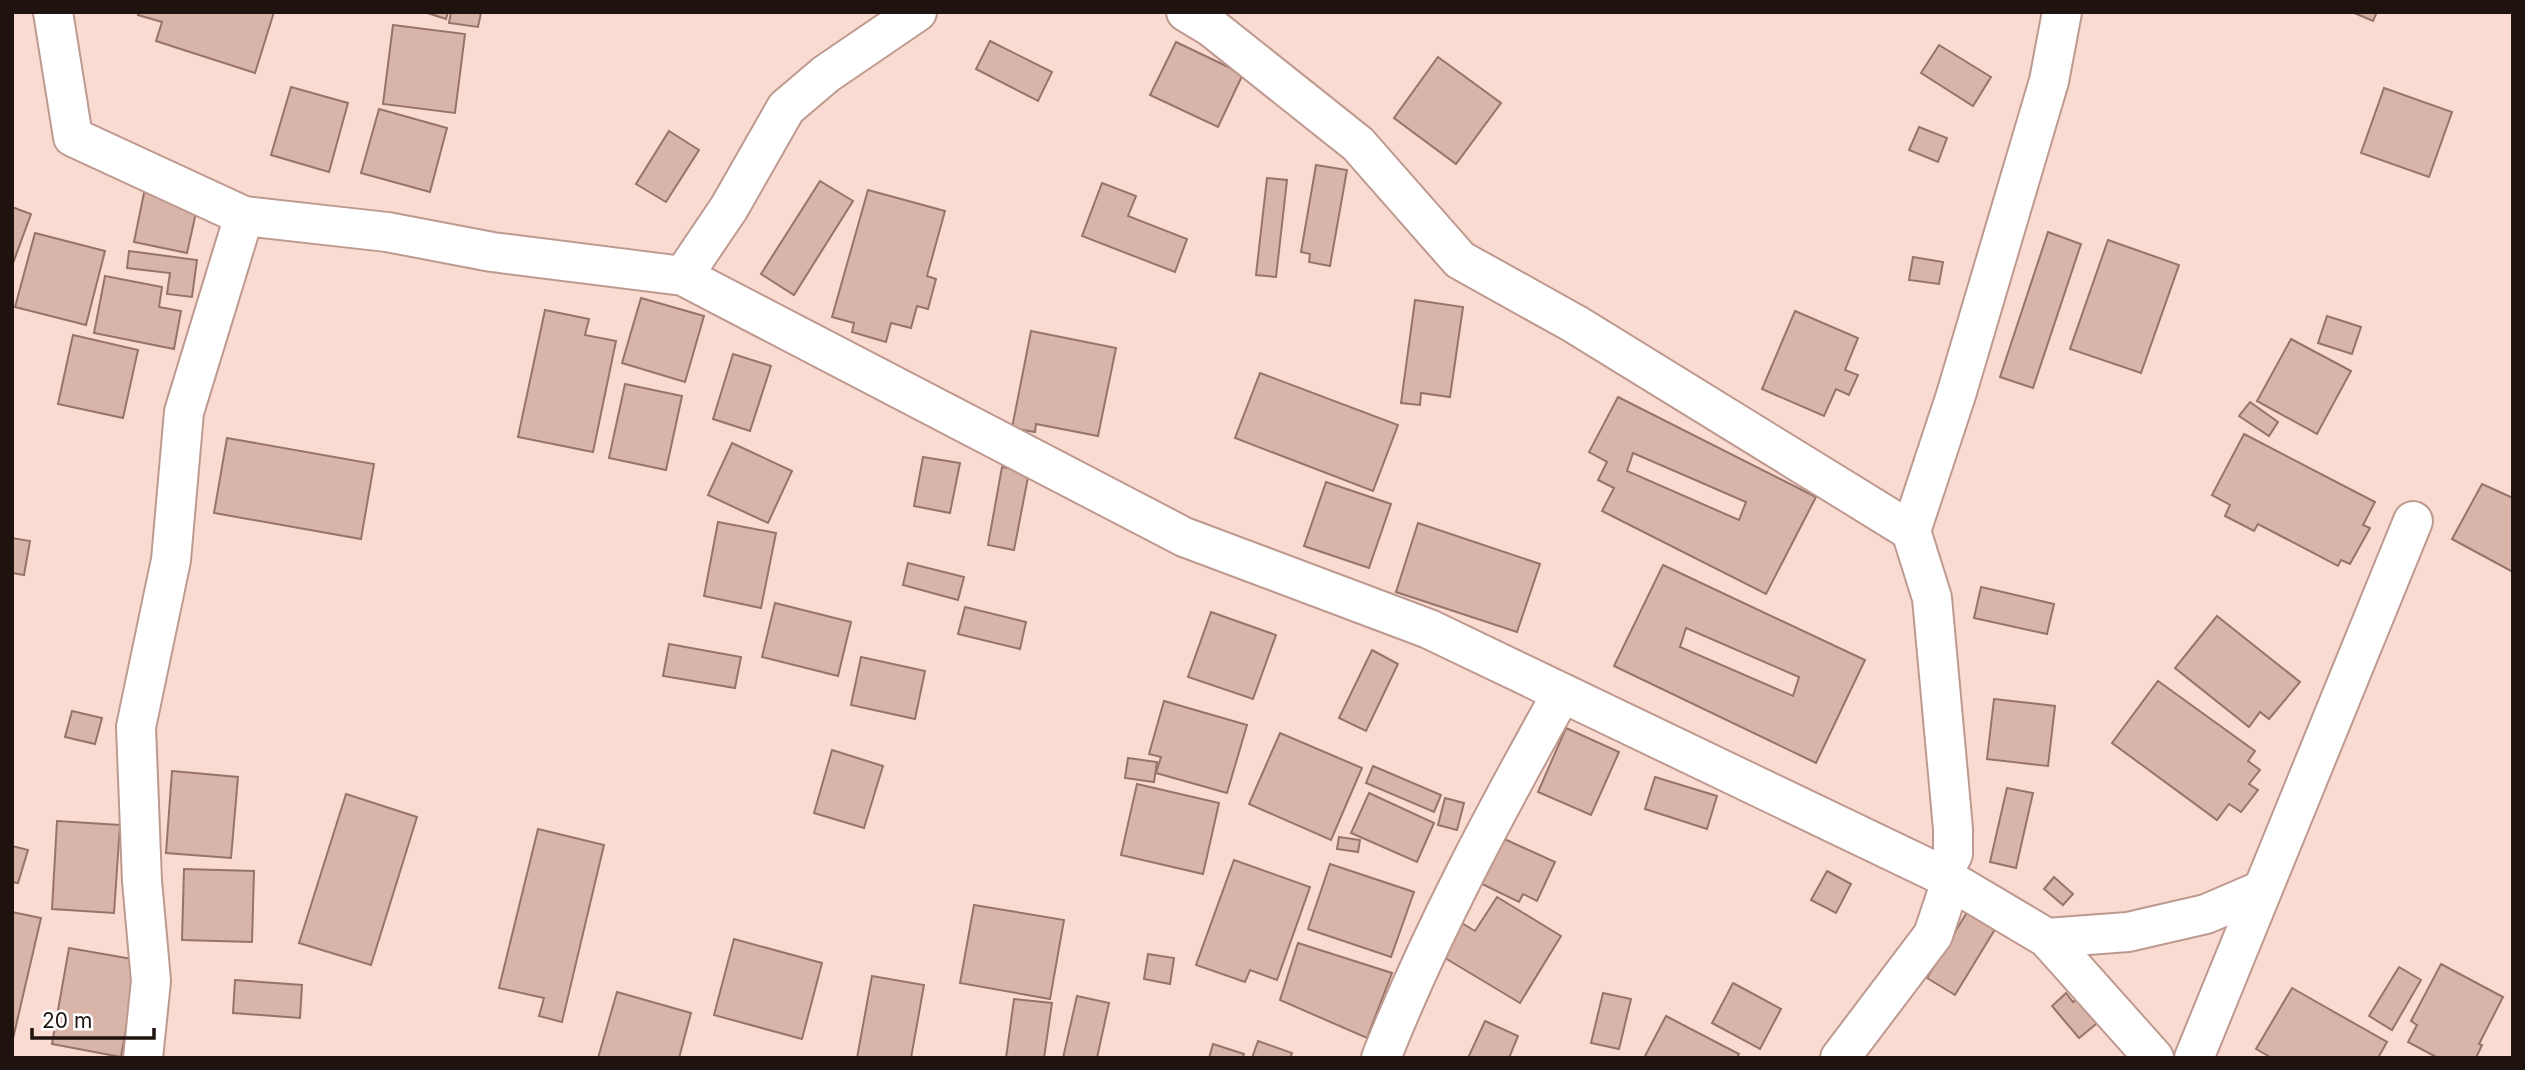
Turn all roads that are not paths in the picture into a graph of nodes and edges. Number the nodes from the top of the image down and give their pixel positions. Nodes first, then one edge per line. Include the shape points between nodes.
1 (52, 12) edge
2 (917, 12) edge
3 (1186, 12) edge
4 (2062, 12) edge
5 (244, 216) junction
6 (682, 276) junction
7 (2413, 522) dead end
8 (1911, 531) junction
9 (1562, 693) junction
10 (1947, 878) junction
11 (2262, 890) junction
12 (2047, 938) junction
13 (143, 1058) edge
14 (1381, 1058) edge
15 (1840, 1058) edge
16 (2154, 1058) edge
17 (2194, 1058) edge

1 - 5 street via 73,137
2 - 6 street via 826,74 786,108 729,208
3 - 8 street via 1358,144 1460,260 1574,324
4 - 8 street via 2049,80
5 - 6 street via 387,232 492,252
5 - 13 street via 184,412 171,560 136,727 151,981
6 - 9 street via 1184,537 1429,629
7 - 11 street
8 - 10 street via 1932,598 1953,829
9 - 10 street
9 - 14 street via 1508,788
10 - 12 street
10 - 15 street via 1933,934
11 - 12 street via 2206,914 2128,932
11 - 17 street
12 - 16 street

